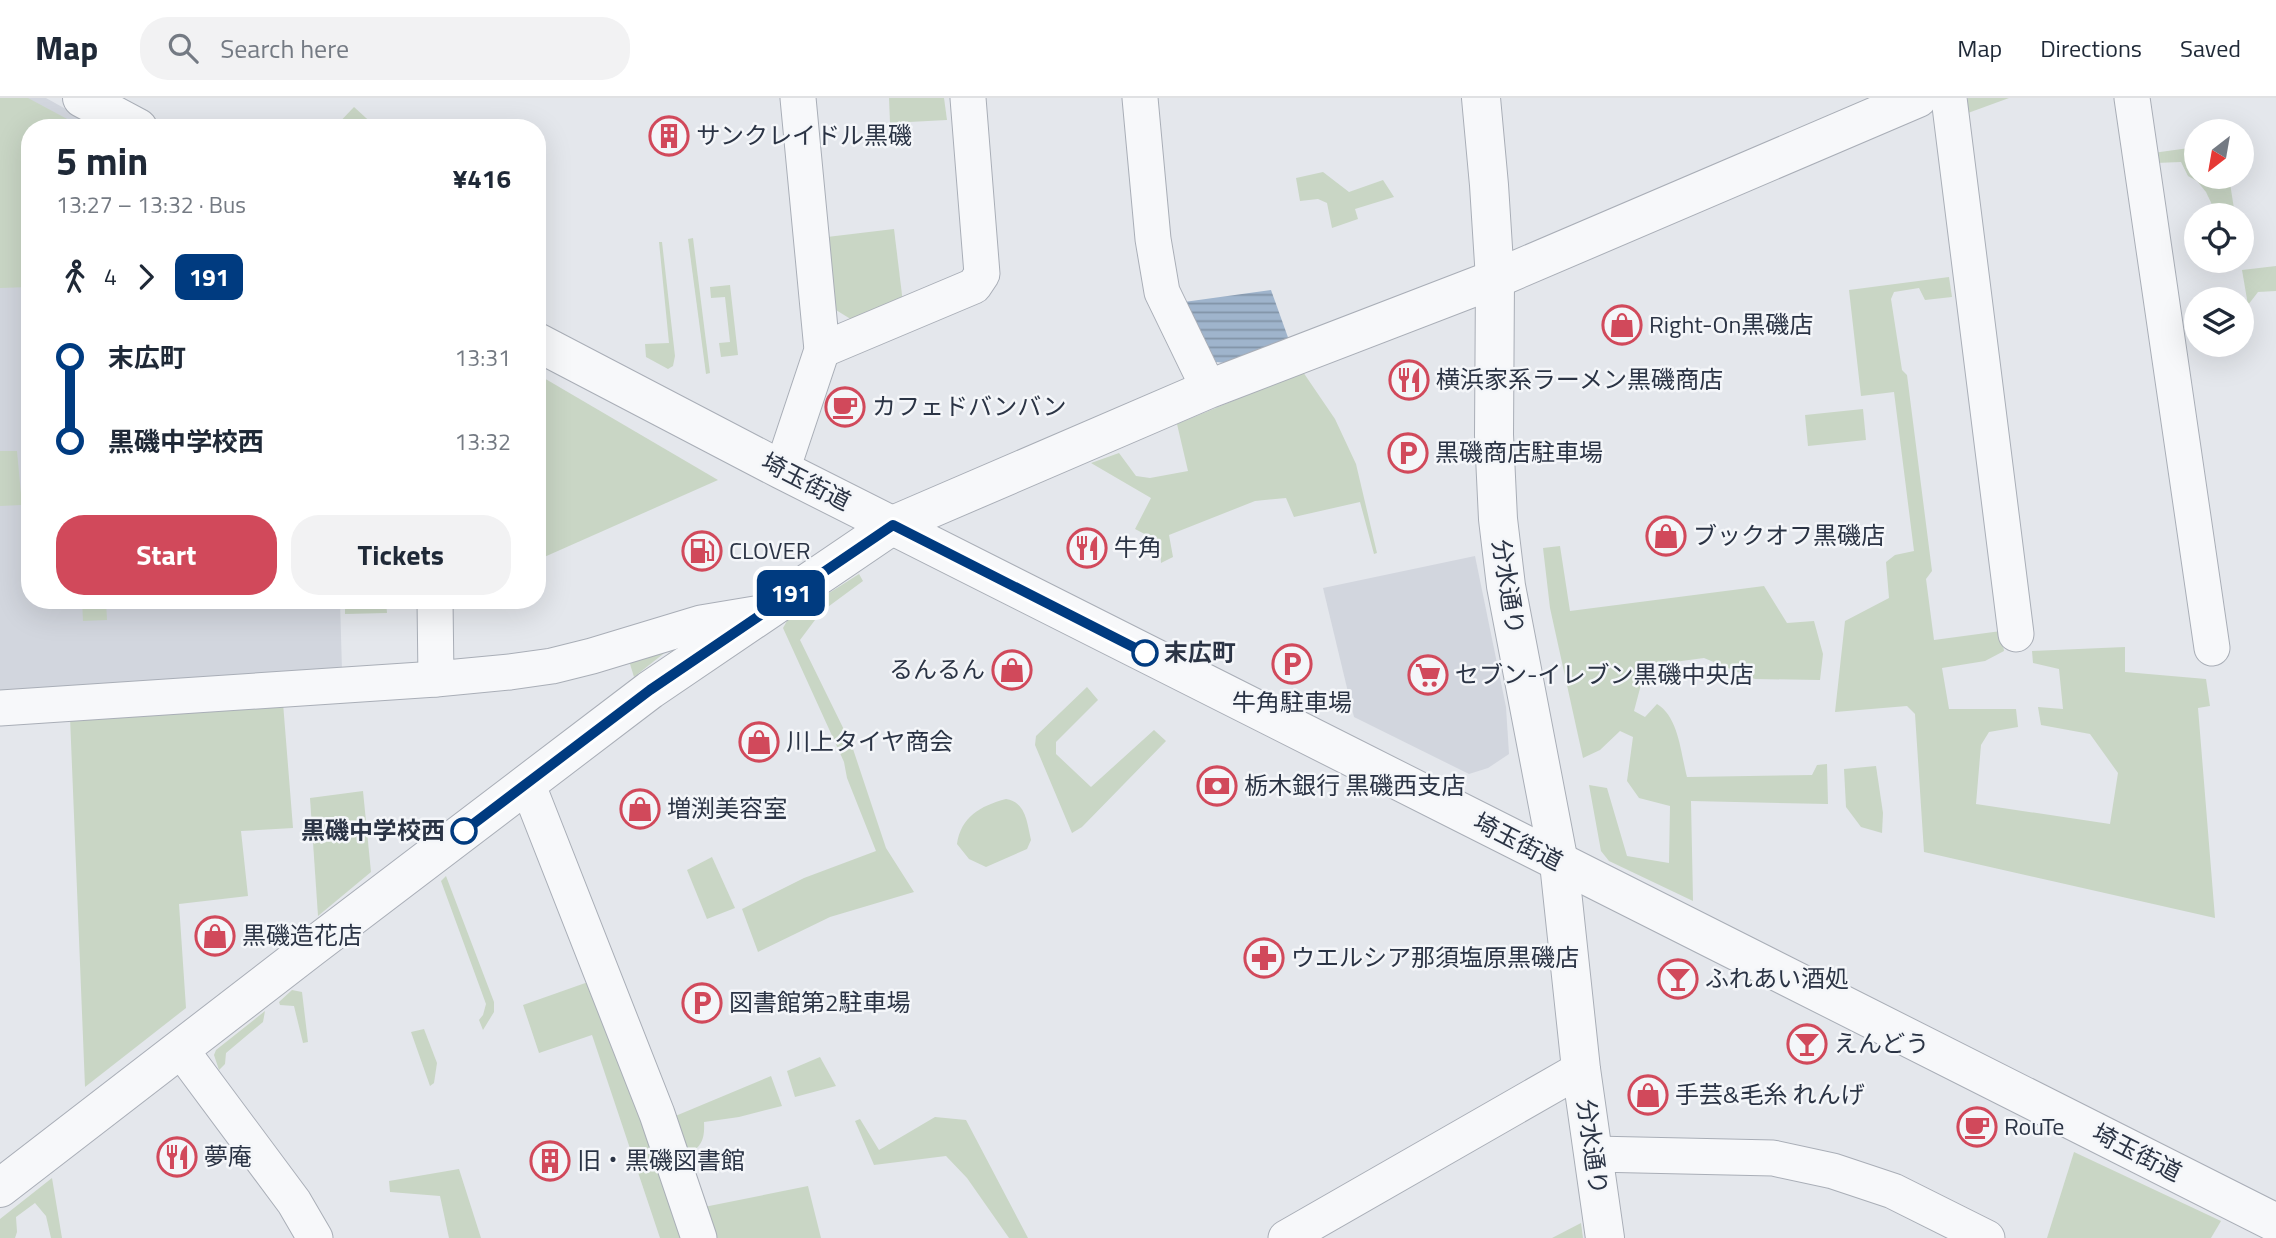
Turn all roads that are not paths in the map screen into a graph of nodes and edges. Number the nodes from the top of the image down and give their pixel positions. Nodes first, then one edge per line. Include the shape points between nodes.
1 (82, 98) edge
2 (798, 98) edge
3 (968, 98) edge
4 (1140, 98) edge
5 (1481, 98) edge
6 (1918, 98) edge
7 (1948, 98) edge
8 (2132, 98) edge
9 (121, 119) edge
10 (1494, 279) junction
11 (546, 347) edge
12 (822, 350) junction
13 (1209, 389) junction
14 (782, 470) junction
15 (893, 525) junction
16 (435, 609) edge
17 (761, 613) junction
18 (2016, 634) dead end
19 (2212, 648) dead end
20 (436, 679) junction
21 (0, 708) edge
22 (527, 783) junction
23 (1559, 863) junction
24 (181, 1049) junction
25 (1581, 1069) junction
26 (1594, 1154) junction
27 (0, 1188) edge
28 (2276, 1223) edge
29 (315, 1238) edge
30 (699, 1238) edge
31 (1286, 1238) edge
32 (1605, 1238) edge
33 (1987, 1238) edge

1 - 9 street
2 - 12 street
3 - 12 street via 982,274 974,286
4 - 13 street via 1162,292
5 - 10 street, 分水通り
6 - 10 street
7 - 18 street
8 - 19 street
10 - 13 street
10 - 23 street, 分水通り via 1498,519 1506,586
11 - 14 street, 埼玉街道
12 - 14 street
13 - 15 street
14 - 15 street, 埼玉街道
15 - 17 street
15 - 23 street, 埼玉街道
16 - 20 street
17 - 20 street via 701,623 552,666
17 - 22 street
20 - 21 street
22 - 24 street
22 - 30 street via 657,1114
23 - 25 street, 分水通り
23 - 28 street, 埼玉街道
24 - 27 street
24 - 29 street via 294,1202
25 - 26 street, 分水通り
25 - 31 street
26 - 32 street, 分水通り
26 - 33 street via 1773,1158 1893,1191

